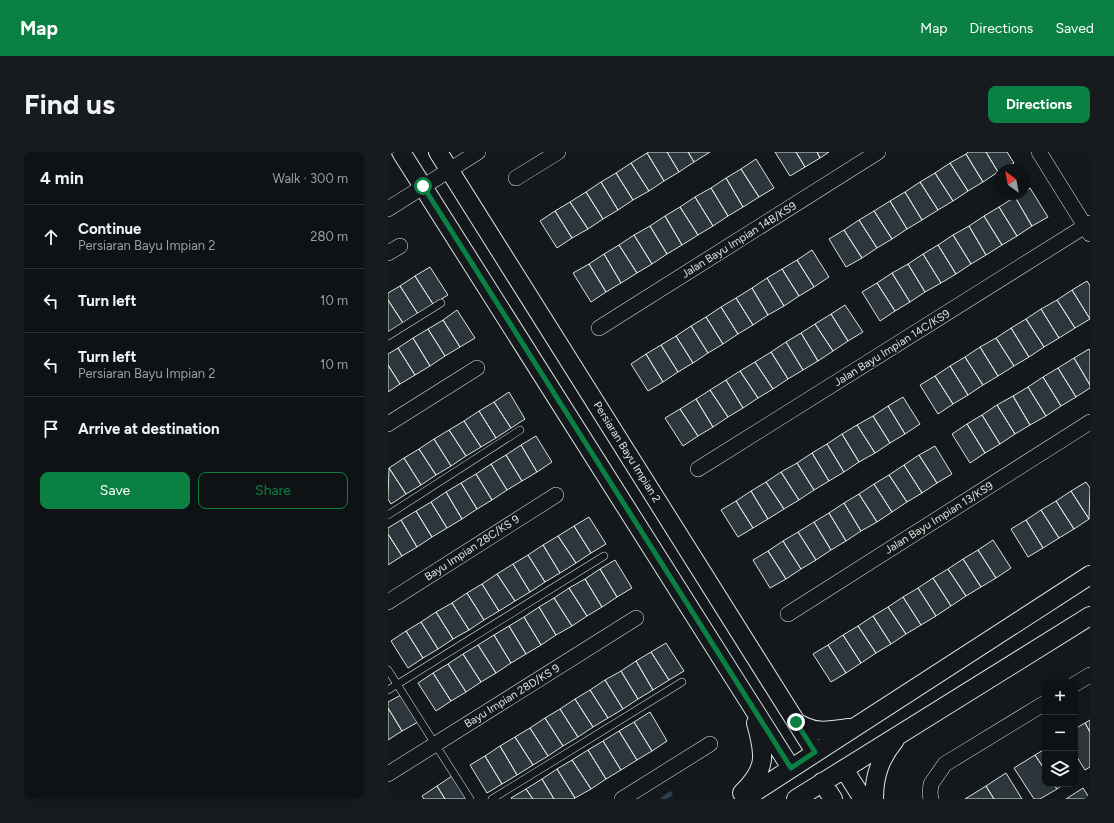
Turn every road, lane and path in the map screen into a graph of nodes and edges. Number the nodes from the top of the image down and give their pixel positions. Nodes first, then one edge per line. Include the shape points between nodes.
1 (402, 152) edge
2 (438, 152) edge
3 (478, 152) edge
4 (558, 152) edge
5 (878, 152) edge
6 (1040, 152) edge
7 (449, 170) junction
8 (516, 178) dead end
9 (423, 186) junction
10 (388, 209) edge
11 (1088, 228) edge
12 (441, 303) dead end
13 (599, 328) dead end
14 (388, 336) edge
15 (477, 368) dead end
16 (1090, 422) edge
17 (388, 424) edge
18 (520, 430) dead end
19 (698, 469) dead end
20 (556, 495) dead end
21 (388, 515) edge
22 (604, 556) dead end
23 (1090, 575) edge
24 (388, 602) edge
25 (788, 614) dead end
26 (1090, 616) edge
27 (636, 618) dead end
28 (388, 670) edge
29 (1090, 675) edge
30 (682, 682) dead end
31 (1078, 682) edge
32 (397, 684) junction
33 (388, 690) edge
34 (1042, 705) edge
35 (752, 706) junction
36 (796, 722) junction
37 (852, 728) junction
38 (900, 734) junction
39 (710, 744) dead end
40 (435, 745) junction
41 (815, 752) junction
42 (791, 768) junction
43 (844, 769) junction
44 (388, 774) edge
45 (822, 782) junction
46 (470, 799) edge
47 (492, 799) edge
48 (622, 799) edge
49 (735, 799) edge
50 (744, 799) edge
51 (796, 799) edge
52 (833, 799) edge
53 (864, 799) edge
54 (874, 799) edge
55 (931, 799) edge

1 - 9 street
2 - 7 street, Persiaran Bayu Impian 2
3 - 7 street
4 - 8 street
5 - 13 street, Jalan Bayu Impian 14B/KS9
6 - 11 street
7 - 9 street
7 - 36 street, Persiaran Bayu Impian 2
9 - 10 street
9 - 35 street
11 - 19 street, Jalan Bayu Impian 14C/KS9
12 - 14 lane
15 - 17 street
16 - 25 street, Jalan Bayu Impian 13/KS9
18 - 21 lane
20 - 24 street, Bayu Impian 28C/KS 9
22 - 32 lane
23 - 37 street
26 - 38 street
27 - 40 street, Bayu Impian 28D/KS 9
28 - 32 lane
29 - 31 street
30 - 47 lane
32 - 33 lane
32 - 40 lane
34 - 55 street via 945,764 931,784
35 - 42 street
35 - 49 street via 764,759 752,784
36 - 37 street via 817,732
36 - 41 street, Persiaran Bayu Impian 2
37 - 41 street
38 - 43 street
38 - 54 street via 886,751 878,768
39 - 48 street
40 - 44 street, Bayu Impian 28D/KS 9
40 - 46 lane
41 - 42 street
42 - 50 street
43 - 45 street
43 - 53 street
45 - 51 street
45 - 52 street

